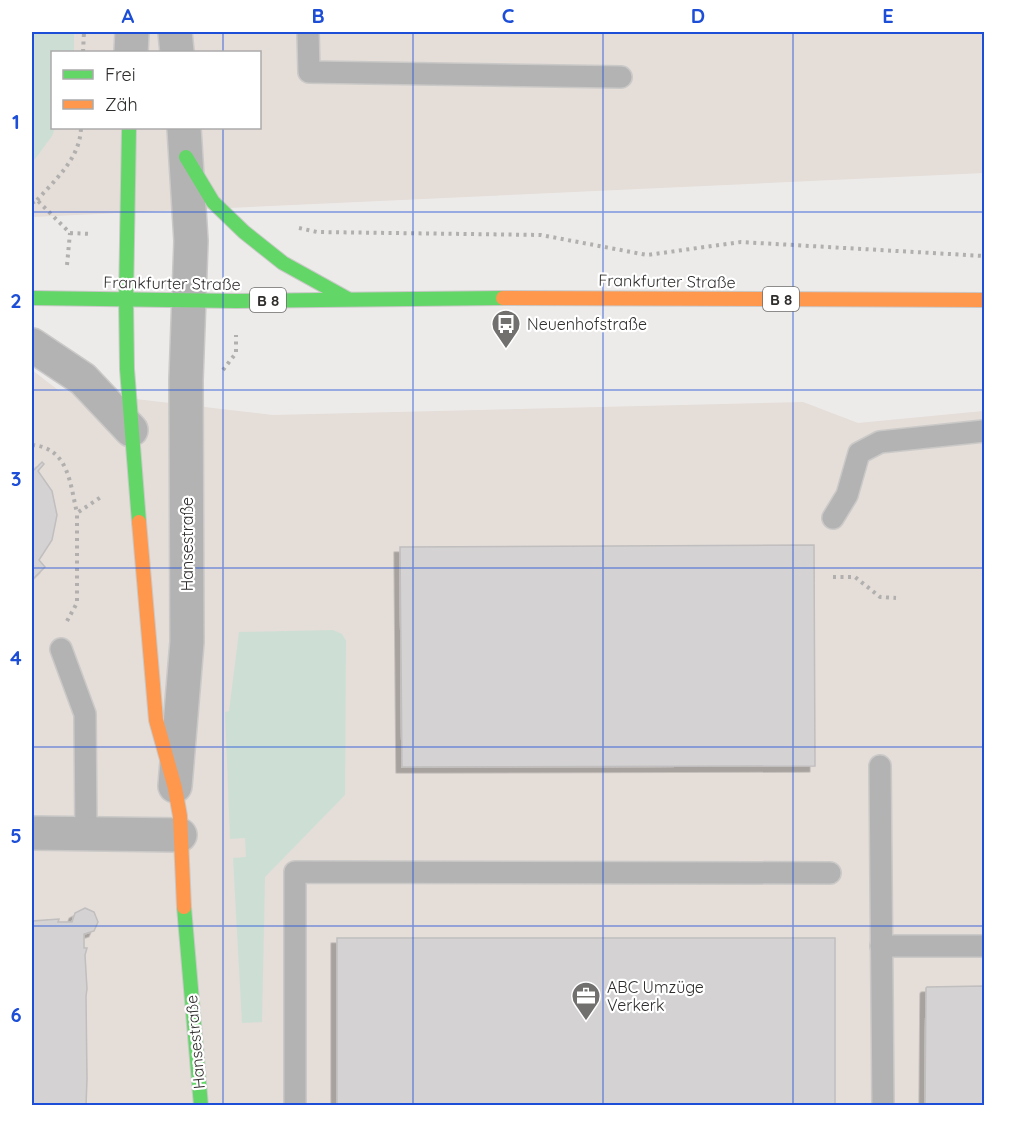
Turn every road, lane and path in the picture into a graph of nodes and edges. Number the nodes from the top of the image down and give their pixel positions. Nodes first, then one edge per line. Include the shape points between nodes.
1 (84, 32) edge
2 (132, 32) edge
3 (175, 32) edge
4 (308, 32) edge
5 (83, 51) edge
6 (131, 51) edge
7 (177, 51) edge
8 (621, 77) dead end
9 (81, 129) edge
10 (129, 129) edge
11 (185, 142) edge
12 (37, 200) junction
13 (32, 203) edge
14 (295, 227) dead end
15 (984, 256) edge
16 (32, 298) edge
17 (63, 298) junction
18 (126, 299) junction
19 (348, 299) junction
20 (188, 300) junction
21 (984, 300) edge
22 (32, 345) edge
23 (131, 430) junction
24 (984, 431) edge
25 (32, 445) edge
26 (100, 486) dead end
27 (101, 497) junction
28 (103, 509) dead end
29 (77, 513) junction
30 (833, 518) dead end
31 (833, 577) dead end
32 (896, 598) dead end
33 (64, 627) dead end
34 (61, 649) dead end
35 (880, 766) dead end
36 (175, 788) junction
37 (32, 833) edge
38 (86, 834) junction
39 (180, 835) junction
40 (830, 873) dead end
41 (881, 946) junction
42 (984, 946) edge
43 (201, 1106) edge
44 (295, 1106) edge
45 (883, 1106) edge

1 - 5 path
2 - 6 street
3 - 7 street
4 - 8 lane via 309,72
9 - 12 path via 68,165
10 - 18 street
11 - 19 street, Frankfurter Straße via 213,202 244,232 283,263
11 - 20 street via 191,241
12 - 13 path
12 - 17 path via 70,233
14 - 15 path via 316,232 541,235 646,255 741,243
16 - 17 street, Frankfurter Straße / B 8
17 - 18 street, Frankfurter Straße / B 8
18 - 20 street, Frankfurter Straße / B 8
18 - 23 street, Hansestraße
19 - 20 street, Frankfurter Straße / B 8
19 - 21 street, Frankfurter Straße / B 8
20 - 36 street, Hansestraße via 187,642
22 - 23 street via 83,379
23 - 36 street, Hansestraße via 156,720
24 - 30 lane via 880,442 859,453 847,495
25 - 29 path via 61,458
26 - 27 path
27 - 28 path
27 - 29 path
29 - 33 path via 77,603
31 - 32 path via 855,577 880,597
34 - 38 lane via 85,714
35 - 41 lane
36 - 39 street, Hansestraße
37 - 38 street
38 - 39 street
39 - 43 street, Hansestraße
40 - 44 lane via 295,872
41 - 42 lane
41 - 45 lane

